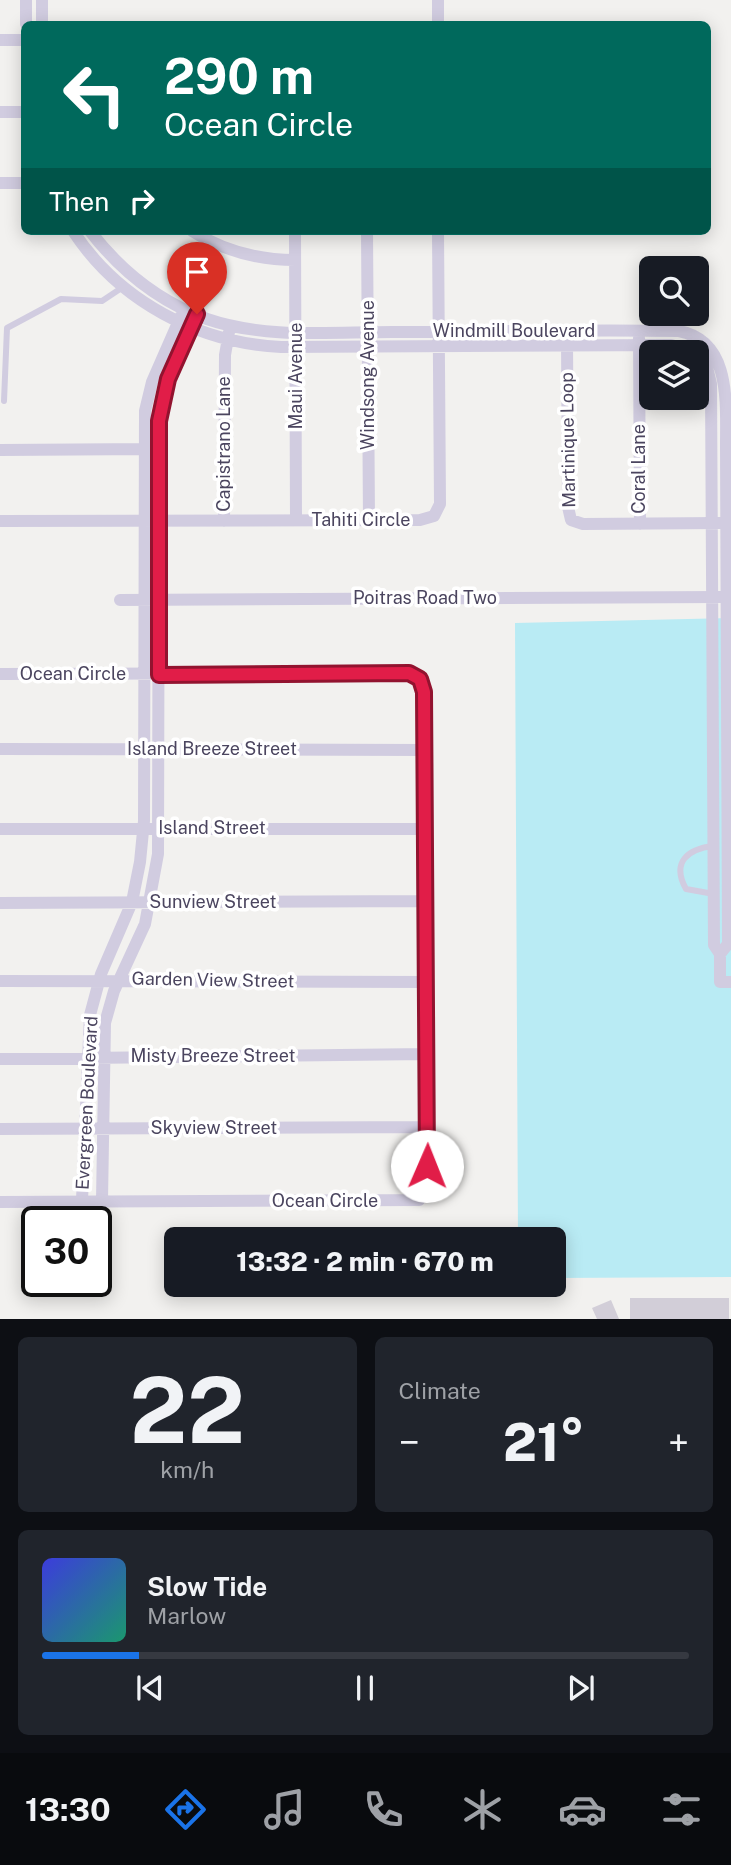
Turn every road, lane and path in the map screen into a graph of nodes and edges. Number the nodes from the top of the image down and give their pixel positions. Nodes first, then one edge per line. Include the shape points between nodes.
1 (26, 0) edge
2 (42, 0) edge
3 (438, 0) edge
4 (26, 21) edge
5 (42, 21) edge
6 (438, 21) edge
7 (0, 40) edge
8 (21, 40) edge
9 (0, 112) edge
10 (21, 112) edge
11 (0, 183) edge
12 (21, 183) edge
13 (76, 235) edge
14 (94, 235) edge
15 (200, 235) edge
16 (295, 235) edge
17 (367, 235) edge
18 (438, 235) edge
19 (295, 260) junction
20 (123, 287) junction
21 (190, 312) junction
22 (178, 322) junction
23 (231, 326) junction
24 (190, 328) junction
25 (567, 331) junction
26 (639, 331) junction
27 (296, 332) junction
28 (367, 332) junction
29 (439, 332) junction
30 (227, 339) junction
31 (639, 340) edge
32 (567, 345) junction
33 (639, 345) edge
34 (295, 346) junction
35 (368, 346) junction
36 (439, 346) junction
37 (709, 369) joint
38 (728, 369) edge
39 (4, 401) dead end
40 (639, 410) edge
41 (711, 446) junction
42 (729, 446) edge
43 (143, 449) junction
44 (158, 449) junction
45 (0, 450) edge
46 (296, 520) junction
47 (369, 520) junction
48 (0, 521) edge
49 (143, 521) junction
50 (157, 521) junction
51 (224, 521) junction
52 (712, 523) junction
53 (729, 523) edge
54 (640, 524) junction
55 (712, 597) junction
56 (729, 597) edge
57 (120, 600) dead end
58 (143, 600) junction
59 (158, 600) junction
60 (0, 674) edge
61 (144, 674) junction
62 (159, 675) junction
63 (0, 749) edge
64 (144, 749) junction
65 (159, 749) junction
66 (424, 750) junction
67 (143, 828) junction
68 (158, 828) junction
69 (0, 829) edge
70 (425, 829) junction
71 (713, 846) junction
72 (729, 863) junction
73 (713, 864) junction
74 (713, 894) junction
75 (425, 901) junction
76 (132, 902) junction
77 (150, 902) junction
78 (0, 903) edge
79 (720, 954) junction
80 (120, 979) junction
81 (99, 980) junction
82 (0, 981) edge
83 (426, 982) junction
84 (731, 982) edge
85 (427, 1054) junction
86 (102, 1057) junction
87 (87, 1058) junction
88 (0, 1059) edge
89 (427, 1127) junction
90 (85, 1128) junction
91 (102, 1128) junction
92 (0, 1129) edge
93 (82, 1200) junction
94 (102, 1200) junction
95 (0, 1202) edge

1 - 4 street
2 - 5 street
3 - 6 street
7 - 8 street
9 - 10 street
11 - 12 street
13 - 20 street, Windmill Boulevard
14 - 21 street, Windmill Boulevard via 131,275
15 - 19 street via 247,255
16 - 19 street, Maui Avenue
17 - 28 street, Windsong Avenue
18 - 29 street, Tahiti Circle
19 - 27 street, Maui Avenue
20 - 22 street, Windmill Boulevard
20 - 39 lane via 102,301 61,299 6,328
21 - 22 street, Evergreen Boulevard
21 - 23 street, Windmill Boulevard
21 - 24 street, Evergreen Boulevard
22 - 24 street, Windmill Boulevard
22 - 43 street, Evergreen Boulevard via 149,391
23 - 27 street, Windmill Boulevard
23 - 30 street, Capistrano Lane
24 - 30 street, Windmill Boulevard
24 - 44 street, Evergreen Boulevard via 165,390
25 - 26 street, Windmill Boulevard
25 - 29 street, Windmill Boulevard
25 - 32 street, Martinique Loop
26 - 31 street, Coral Lane
26 - 38 street, Windmill Boulevard via 698,336
27 - 28 street, Windmill Boulevard
27 - 34 street, Maui Avenue
28 - 29 street, Windmill Boulevard
28 - 35 street, Windsong Avenue
29 - 36 street, Tahiti Circle
30 - 34 street, Windmill Boulevard
30 - 51 street, Capistrano Lane
32 - 33 street, Windmill Boulevard
32 - 36 street, Windmill Boulevard
32 - 54 street, Martinique Loop via 569,516 583,524
34 - 35 street, Windmill Boulevard
34 - 46 street, Maui Avenue
35 - 36 street, Windmill Boulevard
35 - 47 street, Windsong Avenue
36 - 47 street, Tahiti Circle via 439,508 425,520
37 - 38 street
37 - 41 street
38 - 42 street
40 - 54 street, Coral Lane
41 - 42 street
41 - 52 street
42 - 53 street
43 - 44 street
43 - 45 street
43 - 49 street, Evergreen Boulevard
44 - 50 street, Evergreen Boulevard
46 - 47 street, Tahiti Circle
46 - 51 street, Tahiti Circle
48 - 49 street, Tahiti Circle
49 - 50 street, Tahiti Circle
49 - 58 street, Evergreen Boulevard
50 - 51 street, Tahiti Circle
50 - 59 street, Evergreen Boulevard
52 - 53 street
52 - 54 street
52 - 55 street
53 - 56 street
55 - 56 street, Poitras Road Two
55 - 59 street, Poitras Road Two
55 - 71 street
56 - 72 street
57 - 58 street, Poitras Road Two
58 - 59 street, Poitras Road Two
58 - 61 street, Evergreen Boulevard
59 - 62 street, Evergreen Boulevard
60 - 61 street, Ocean Circle
61 - 62 street, Ocean Circle
61 - 64 street, Evergreen Boulevard
62 - 65 street, Evergreen Boulevard
62 - 66 street, Ocean Circle via 409,673 420,679 424,692
63 - 64 street, Island Breeze Street
64 - 65 street, Island Breeze Street
64 - 67 street, Evergreen Boulevard
65 - 66 street, Island Breeze Street
65 - 68 street, Evergreen Boulevard
66 - 70 street, Ocean Circle
67 - 68 street, Island Street
67 - 69 street, Island Street
67 - 76 street, Evergreen Boulevard
68 - 70 street, Island Street
68 - 77 street, Evergreen Boulevard
70 - 75 street, Ocean Circle
71 - 73 street
71 - 74 lane via 692,849 682,866 686,889
72 - 73 street
72 - 79 street via 728,944
73 - 74 street
74 - 79 street via 714,945
75 - 77 street, Sunview Street
75 - 83 street, Ocean Circle
76 - 77 street, Sunview Street
76 - 78 street, Sunview Street
76 - 81 street, Evergreen Boulevard
77 - 80 street, Evergreen Boulevard
79 - 84 street via 720,982
80 - 81 street, Garden View Street
80 - 83 street, Garden View Street
80 - 86 street, Evergreen Boulevard via 105,1023
81 - 82 street, Garden View Street
81 - 87 street, Evergreen Boulevard via 90,1015
83 - 85 street, Ocean Circle
85 - 86 street, Misty Breeze Street
85 - 89 street, Ocean Circle
86 - 87 street, Misty Breeze Street
86 - 91 street, Evergreen Boulevard
87 - 88 street, Misty Breeze Street
87 - 90 street, Evergreen Boulevard
89 - 91 street, Skyview Street
89 - 94 street, Ocean Circle via 426,1186 419,1200
90 - 91 street, Skyview Street
90 - 92 street, Skyview Street
90 - 93 street, Evergreen Boulevard
91 - 94 street, Evergreen Boulevard
93 - 94 street, Ocean Circle
93 - 95 street, Ocean Circle

